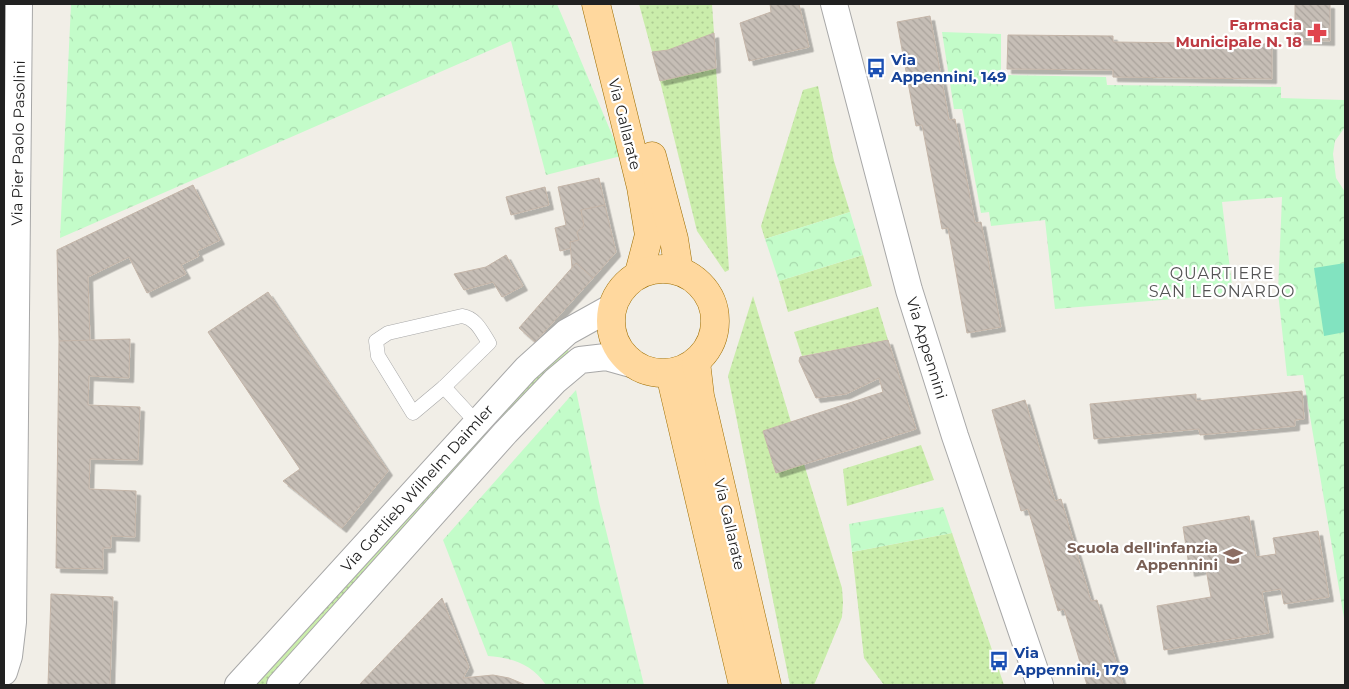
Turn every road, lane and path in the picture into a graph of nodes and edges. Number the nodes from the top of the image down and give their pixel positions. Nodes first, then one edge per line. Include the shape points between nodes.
1 (19, 4) edge
2 (596, 4) edge
3 (615, 4) edge
4 (834, 4) edge
5 (680, 271) junction
6 (639, 273) junction
7 (612, 307) junction
8 (696, 362) junction
9 (631, 364) junction
10 (670, 374) junction
11 (444, 387) junction
12 (482, 417) junction
13 (506, 432) junction
14 (4, 672) edge
15 (238, 685) edge
16 (280, 685) edge
17 (742, 685) edge
18 (767, 685) edge
19 (1040, 685) edge

1 - 14 street, Via Pier Paolo Pasolini via 13,622
2 - 6 main road, Via Gallarate via 641,187 648,234
3 - 5 main road, Via Gallarate
4 - 19 street, Via Appennini via 911,299
5 - 6 main road via 659,268
5 - 8 main road via 706,290 713,306 715,326 709,346
6 - 7 main road via 622,287
7 - 9 main road via 610,328 613,339
7 - 12 street, Via Gottlieb Wilhelm Daimler via 566,332
8 - 10 main road
8 - 18 main road, Via Gallarate via 700,396
9 - 10 main road via 649,372
9 - 13 street, Via Gottlieb Wilhelm Daimler via 606,357 580,360
10 - 17 main road, Via Gallarate
11 - 11 lane via 489,343 469,317 388,333 376,341 378,356 413,413
11 - 12 lane
12 - 13 lane
12 - 15 street, Via Gottlieb Wilhelm Daimler
13 - 16 street, Via Gottlieb Wilhelm Daimler

